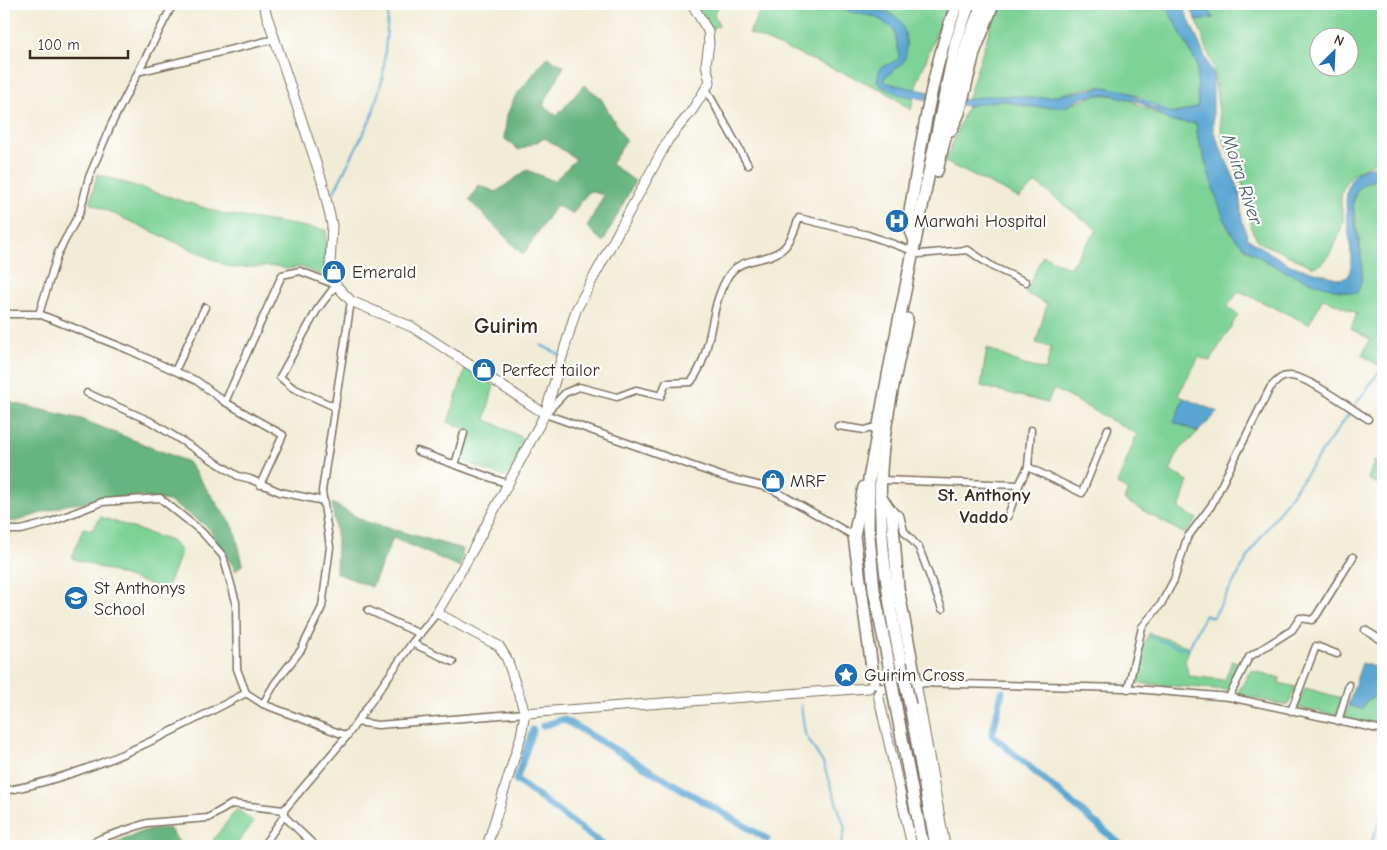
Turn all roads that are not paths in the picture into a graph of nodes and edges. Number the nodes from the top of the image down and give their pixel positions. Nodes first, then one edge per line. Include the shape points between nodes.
1 (173, 4) edge
2 (263, 4) edge
3 (692, 4) edge
4 (958, 4) edge
5 (969, 4) edge
6 (982, 4) edge
7 (993, 4) edge
8 (275, 39) junction
9 (141, 71) junction
10 (706, 89) junction
11 (942, 145) junction
12 (748, 165) dead end
13 (916, 249) junction
14 (1026, 282) dead end
15 (336, 285) junction
16 (351, 301) junction
17 (204, 307) dead end
18 (4, 314) edge
19 (39, 314) junction
20 (175, 371) junction
21 (87, 393) dead end
22 (225, 402) junction
23 (335, 407) junction
24 (545, 414) junction
25 (1368, 419) dead end
26 (838, 426) dead end
27 (878, 426) junction
28 (1108, 429) dead end
29 (1031, 430) dead end
30 (464, 432) dead end
31 (417, 451) dead end
32 (455, 465) junction
33 (1028, 467) junction
34 (875, 479) junction
35 (508, 484) junction
36 (260, 485) junction
37 (1019, 485) junction
38 (882, 499) junction
39 (324, 501) junction
40 (891, 511) junction
41 (1008, 516) dead end
42 (4, 530) edge
43 (854, 536) junction
44 (1353, 557) dead end
45 (942, 609) dead end
46 (368, 610) dead end
47 (437, 613) junction
48 (1364, 630) dead end
49 (420, 634) junction
50 (1383, 640) edge
51 (412, 643) junction
52 (1336, 654) dead end
53 (453, 662) dead end
54 (916, 683) junction
55 (1348, 685) dead end
56 (875, 688) junction
57 (1128, 688) junction
58 (246, 693) junction
59 (1229, 697) junction
60 (263, 704) junction
61 (1290, 711) junction
62 (525, 714) junction
63 (1338, 721) junction
64 (357, 722) junction
65 (1383, 730) edge
66 (347, 736) junction
67 (4, 792) edge
68 (284, 813) junction
69 (86, 846) edge
70 (262, 846) edge
71 (315, 846) edge
72 (487, 846) edge
73 (912, 846) edge
74 (923, 846) edge
75 (936, 846) edge
76 (944, 846) edge

1 - 9 street
2 - 8 street
3 - 10 street via 708,31 710,44 706,64 710,82
4 - 13 highway via 948,27 930,100 908,223
5 - 13 highway via 956,42
6 - 11 highway via 967,44
7 - 11 highway via 974,53 960,113
8 - 9 street
8 - 15 street via 322,181 332,225 330,267
9 - 19 street via 111,125 89,177 80,212 58,253
10 - 12 street
10 - 24 street via 668,140 576,310
11 - 13 highway
13 - 14 street via 968,250 993,267
13 - 24 street via 799,218 781,251 741,263 727,277 702,368 690,382 666,383 661,396 636,390 617,398 579,387 565,392
13 - 27 highway
13 - 34 highway
15 - 16 street
15 - 22 street via 300,271 282,275
15 - 23 street via 317,310 280,376 293,388
16 - 23 street
16 - 24 street via 412,327
17 - 20 street
18 - 19 street
19 - 20 street
20 - 22 street via 197,381
21 - 36 street via 150,421 238,476
22 - 36 street via 283,435
23 - 39 street via 322,491
24 - 35 street
24 - 43 street via 724,477 770,488
25 - 57 street via 1311,382 1290,375 1279,378 1270,388 1210,506 1187,538 1174,580 1162,604 1142,627
26 - 27 street via 864,430
27 - 34 highway
28 - 33 street via 1082,493
29 - 33 street
30 - 32 street
31 - 32 street
32 - 35 street
33 - 37 street
34 - 37 street
34 - 38 highway
34 - 43 highway via 863,488
34 - 74 highway, bridge via 868,526 874,590
35 - 47 street
36 - 39 street
37 - 41 street
38 - 40 highway
38 - 75 highway, bridge via 891,614
39 - 60 street via 330,547 322,607 301,650 274,683
40 - 45 street via 900,515 904,531 919,548
40 - 54 highway via 898,588
42 - 58 street via 21,530 51,522 102,502 160,498 202,532 223,556 236,602 237,669
43 - 56 highway
44 - 59 street via 1312,620 1300,618 1292,630 1249,657
46 - 49 street
47 - 49 street
47 - 62 street via 499,646 507,659
48 - 50 street
49 - 51 street
51 - 53 street
51 - 64 street
52 - 61 street via 1316,646
54 - 56 street
54 - 57 street
54 - 76 street
55 - 63 street
56 - 62 street
56 - 73 street
57 - 59 street
58 - 60 street
58 - 67 street via 105,763 40,785
59 - 61 street
60 - 66 street
61 - 63 street
62 - 64 street via 378,725
62 - 72 street
63 - 65 street
64 - 66 street
66 - 68 street
68 - 69 street via 232,804 208,818 147,823
68 - 70 street
68 - 71 street

